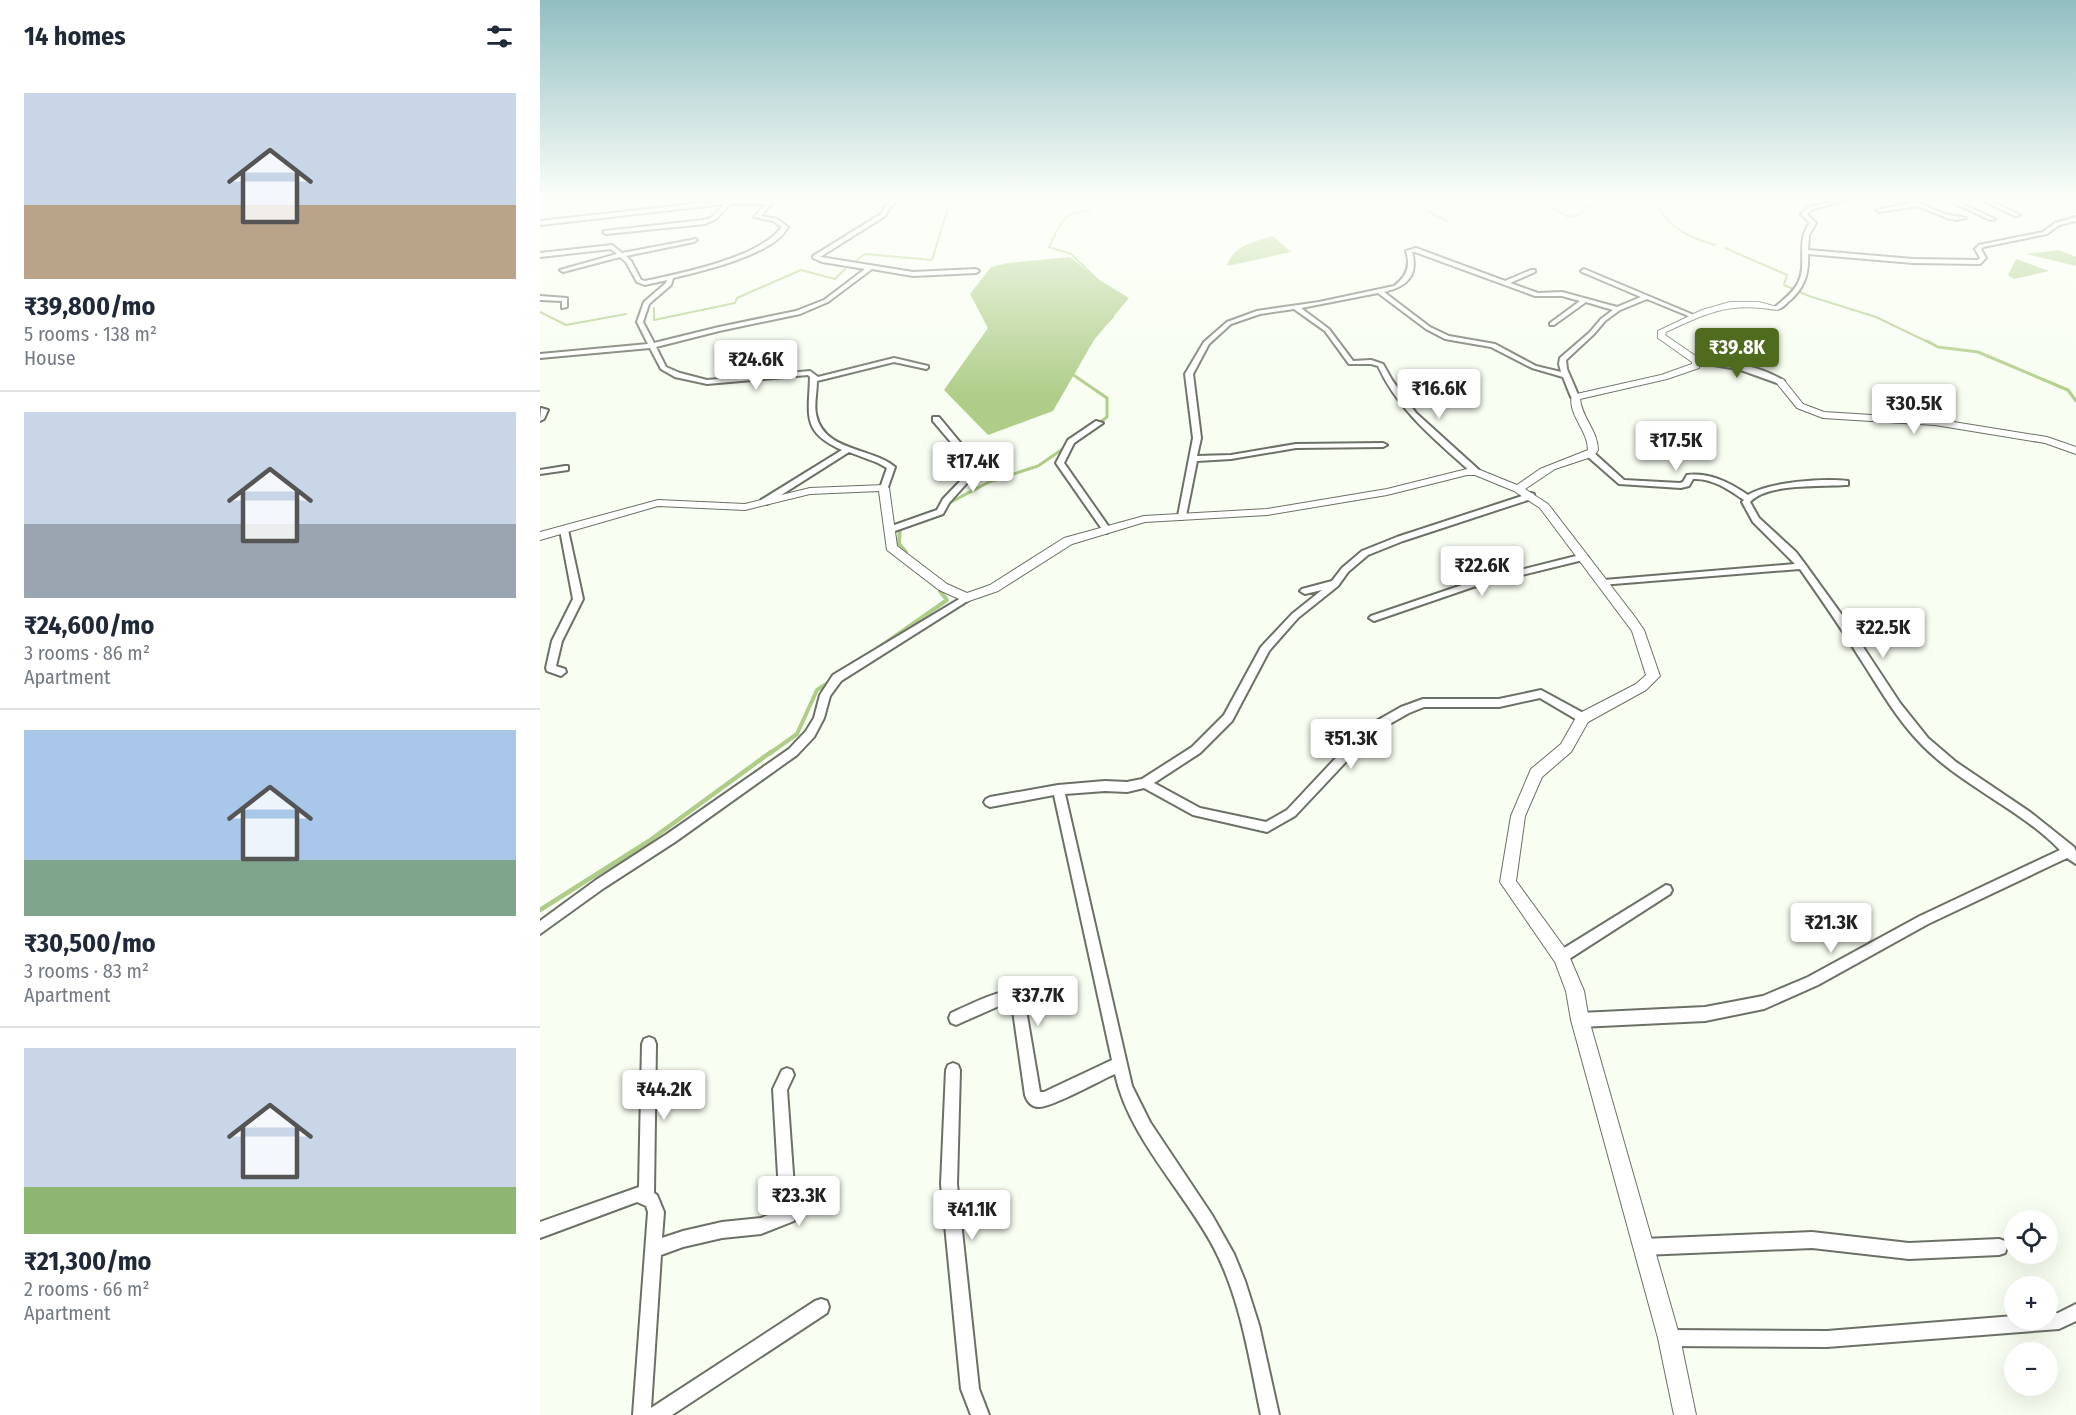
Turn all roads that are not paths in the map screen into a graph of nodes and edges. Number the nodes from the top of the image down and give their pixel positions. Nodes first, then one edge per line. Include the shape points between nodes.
1 (578, 266) edge
2 (631, 266) edge
3 (706, 266) edge
4 (860, 266) edge
5 (1412, 266) edge
6 (1459, 266) edge
7 (1804, 266) edge
8 (870, 268) junction
9 (563, 270) dead end
10 (976, 271) dead end
11 (1533, 271) dead end
12 (1584, 271) dead end
13 (670, 277) junction
14 (1505, 283) junction
15 (1380, 292) junction
16 (1646, 297) junction
17 (540, 298) edge
18 (1584, 301) junction
19 (564, 307) dead end
20 (1295, 307) junction
21 (1777, 308) joint
22 (1618, 309) junction
23 (1693, 316) junction
24 (1552, 324) dead end
25 (652, 346) junction
26 (540, 356) edge
27 (1697, 361) junction
28 (926, 367) dead end
29 (1565, 375) junction
30 (814, 380) junction
31 (1780, 381) joint
32 (1575, 398) junction
33 (544, 410) dead end
34 (936, 418) dead end
35 (540, 419) edge
36 (1099, 423) dead end
37 (1383, 445) dead end
38 (849, 449) junction
39 (2076, 451) edge
40 (1590, 454) junction
41 (1194, 459) junction
42 (565, 468) dead end
43 (540, 472) edge
44 (1476, 472) junction
45 (1845, 483) dead end
46 (884, 488) junction
47 (1525, 492) junction
48 (1747, 498) junction
49 (764, 501) junction
50 (1182, 516) junction
51 (564, 530) junction
52 (889, 530) junction
53 (1107, 530) junction
54 (540, 536) edge
55 (1584, 557) junction
56 (1802, 566) junction
57 (1335, 584) junction
58 (1604, 584) junction
59 (1305, 591) dead end
60 (966, 598) junction
61 (1374, 618) dead end
62 (561, 672) dead end
63 (1583, 718) junction
64 (1145, 783) junction
65 (1058, 790) junction
66 (990, 802) dead end
67 (2073, 855) edge
68 (1666, 890) dead end
69 (540, 928) edge
70 (1562, 957) junction
71 (956, 1018) dead end
72 (1580, 1020) junction
73 (649, 1044) dead end
74 (1120, 1064) junction
75 (953, 1070) dead end
76 (787, 1075) dead end
77 (646, 1198) junction
78 (540, 1230) edge
79 (1643, 1247) junction
80 (1999, 1247) dead end
81 (654, 1250) junction
82 (821, 1307) dead end
83 (2076, 1312) edge
84 (1669, 1338) junction
85 (642, 1415) edge
86 (656, 1415) edge
87 (980, 1415) edge
88 (1270, 1415) edge
89 (1684, 1415) edge

1 - 9 street
2 - 13 street via 639,281 645,283
3 - 13 street
4 - 8 street
5 - 15 street via 1405,282
6 - 14 street
7 - 21 street via 1796,290
8 - 10 street via 913,274
8 - 25 street via 826,301 798,313
11 - 14 street
12 - 16 street
13 - 25 street via 669,284 646,303 640,322
14 - 18 street via 1537,295 1558,293
15 - 20 street
15 - 29 street via 1447,338 1493,345 1534,367
16 - 22 street
16 - 23 street
17 - 19 street via 565,299
18 - 22 street
18 - 24 street
20 - 41 street via 1229,323 1206,343 1189,374 1197,438
20 - 44 street via 1327,330 1351,363 1381,365 1413,415
21 - 23 street via 1737,303
22 - 29 street via 1562,359
23 - 27 street via 1662,331 1661,336
25 - 26 street
25 - 30 street via 663,368 706,382 805,372
27 - 31 street via 1721,362
27 - 32 street via 1696,366 1683,372
28 - 30 street via 894,360
29 - 32 street
30 - 38 street via 812,416 822,436
31 - 39 street via 1800,406 1823,415 1935,422 2047,440
32 - 40 street via 1594,441
33 - 35 street
34 - 52 street via 959,446 971,474 944,501 940,512
36 - 53 street via 1071,442 1060,463
37 - 41 street via 1296,446
38 - 46 street via 881,459 891,467
38 - 49 street
40 - 47 street via 1533,475
40 - 48 street via 1622,482 1681,486 1697,476 1725,484
41 - 50 street
42 - 43 street
44 - 47 street
44 - 50 street via 1267,512
45 - 48 street via 1768,488
46 - 49 street via 810,491
46 - 52 street
47 - 55 street via 1544,506
47 - 57 street via 1365,553
48 - 56 street via 1750,514
49 - 51 street via 745,507 658,503
50 - 53 street via 1144,519
51 - 54 street
51 - 62 street via 578,599 552,657 551,668
52 - 60 street via 891,547 943,587
53 - 60 street via 1068,542 994,588
55 - 58 street
55 - 61 street via 1471,585
56 - 58 street
56 - 67 street via 1916,732 1958,770
57 - 59 street
57 - 64 street via 1294,616 1265,649 1228,718 1196,750
58 - 63 street via 1638,630 1653,676 1641,687
60 - 69 street via 837,678 825,695 815,726 793,752
63 - 64 street via 1541,694 1499,703 1423,702 1368,731 1292,813 1267,826 1197,812
63 - 70 street via 1566,747 1536,773 1518,816 1508,882
64 - 65 street
65 - 66 street
65 - 74 street
67 - 72 street via 1924,920 1813,981 1764,1002 1706,1014
68 - 70 street
70 - 72 street via 1575,991
71 - 74 street via 999,1000 1018,997 1032,1095 1037,1100
72 - 79 street
73 - 77 street
74 - 88 street via 1136,1113 1219,1241 1242,1295
75 - 87 street via 949,1184 970,1389
76 - 81 street via 780,1089 788,1215 761,1226 693,1236
77 - 78 street via 637,1194
77 - 81 street via 652,1200 656,1212
79 - 80 street via 1812,1240 1909,1251
79 - 84 street
81 - 85 street
82 - 86 street
83 - 84 street via 2059,1321 1827,1339
84 - 89 street

